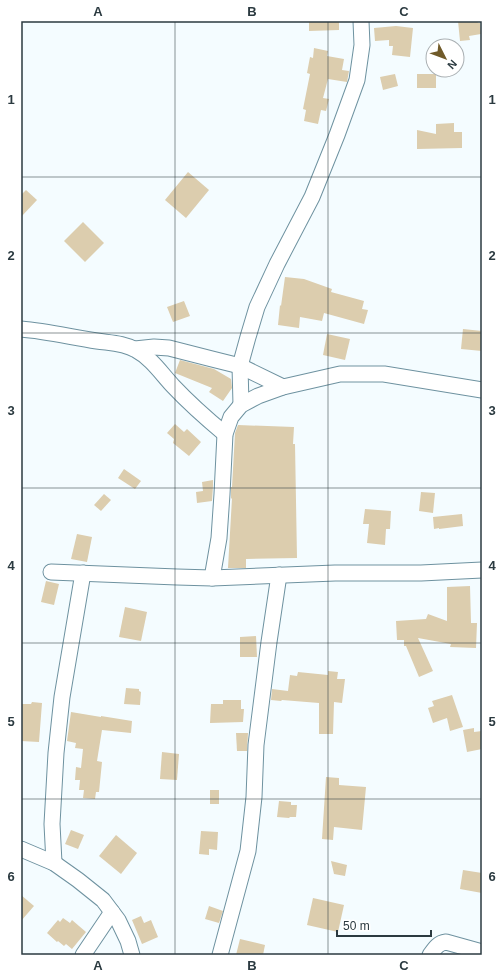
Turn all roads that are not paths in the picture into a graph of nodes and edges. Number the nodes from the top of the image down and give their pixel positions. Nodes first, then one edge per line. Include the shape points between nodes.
1 (361, 21) edge
2 (21, 329) edge
3 (135, 349) junction
4 (240, 366) junction
5 (283, 387) junction
6 (482, 390) edge
7 (241, 405) junction
8 (225, 434) junction
9 (482, 570) edge
10 (51, 572) dead end
11 (83, 573) junction
12 (279, 575) junction
13 (212, 578) junction
14 (21, 849) edge
15 (54, 862) junction
16 (112, 912) junction
17 (482, 952) edge
18 (83, 955) edge
19 (132, 955) edge
20 (220, 955) edge
21 (430, 955) edge

1 - 4 street via 362,45 354,87 312,197 258,307
2 - 3 street via 121,344
3 - 4 street via 169,348
3 - 8 street via 155,365 174,387
4 - 5 street
4 - 7 street
5 - 6 street via 340,374 384,374
5 - 7 street
7 - 8 street via 231,417
8 - 13 street via 219,538
9 - 12 street
10 - 11 street
11 - 13 street
11 - 15 street via 62,697 56,754 52,824
12 - 13 street
12 - 20 street via 256,745 248,851
14 - 15 street
15 - 16 street via 103,900
16 - 18 street
16 - 19 street via 128,941
17 - 21 street via 441,942

